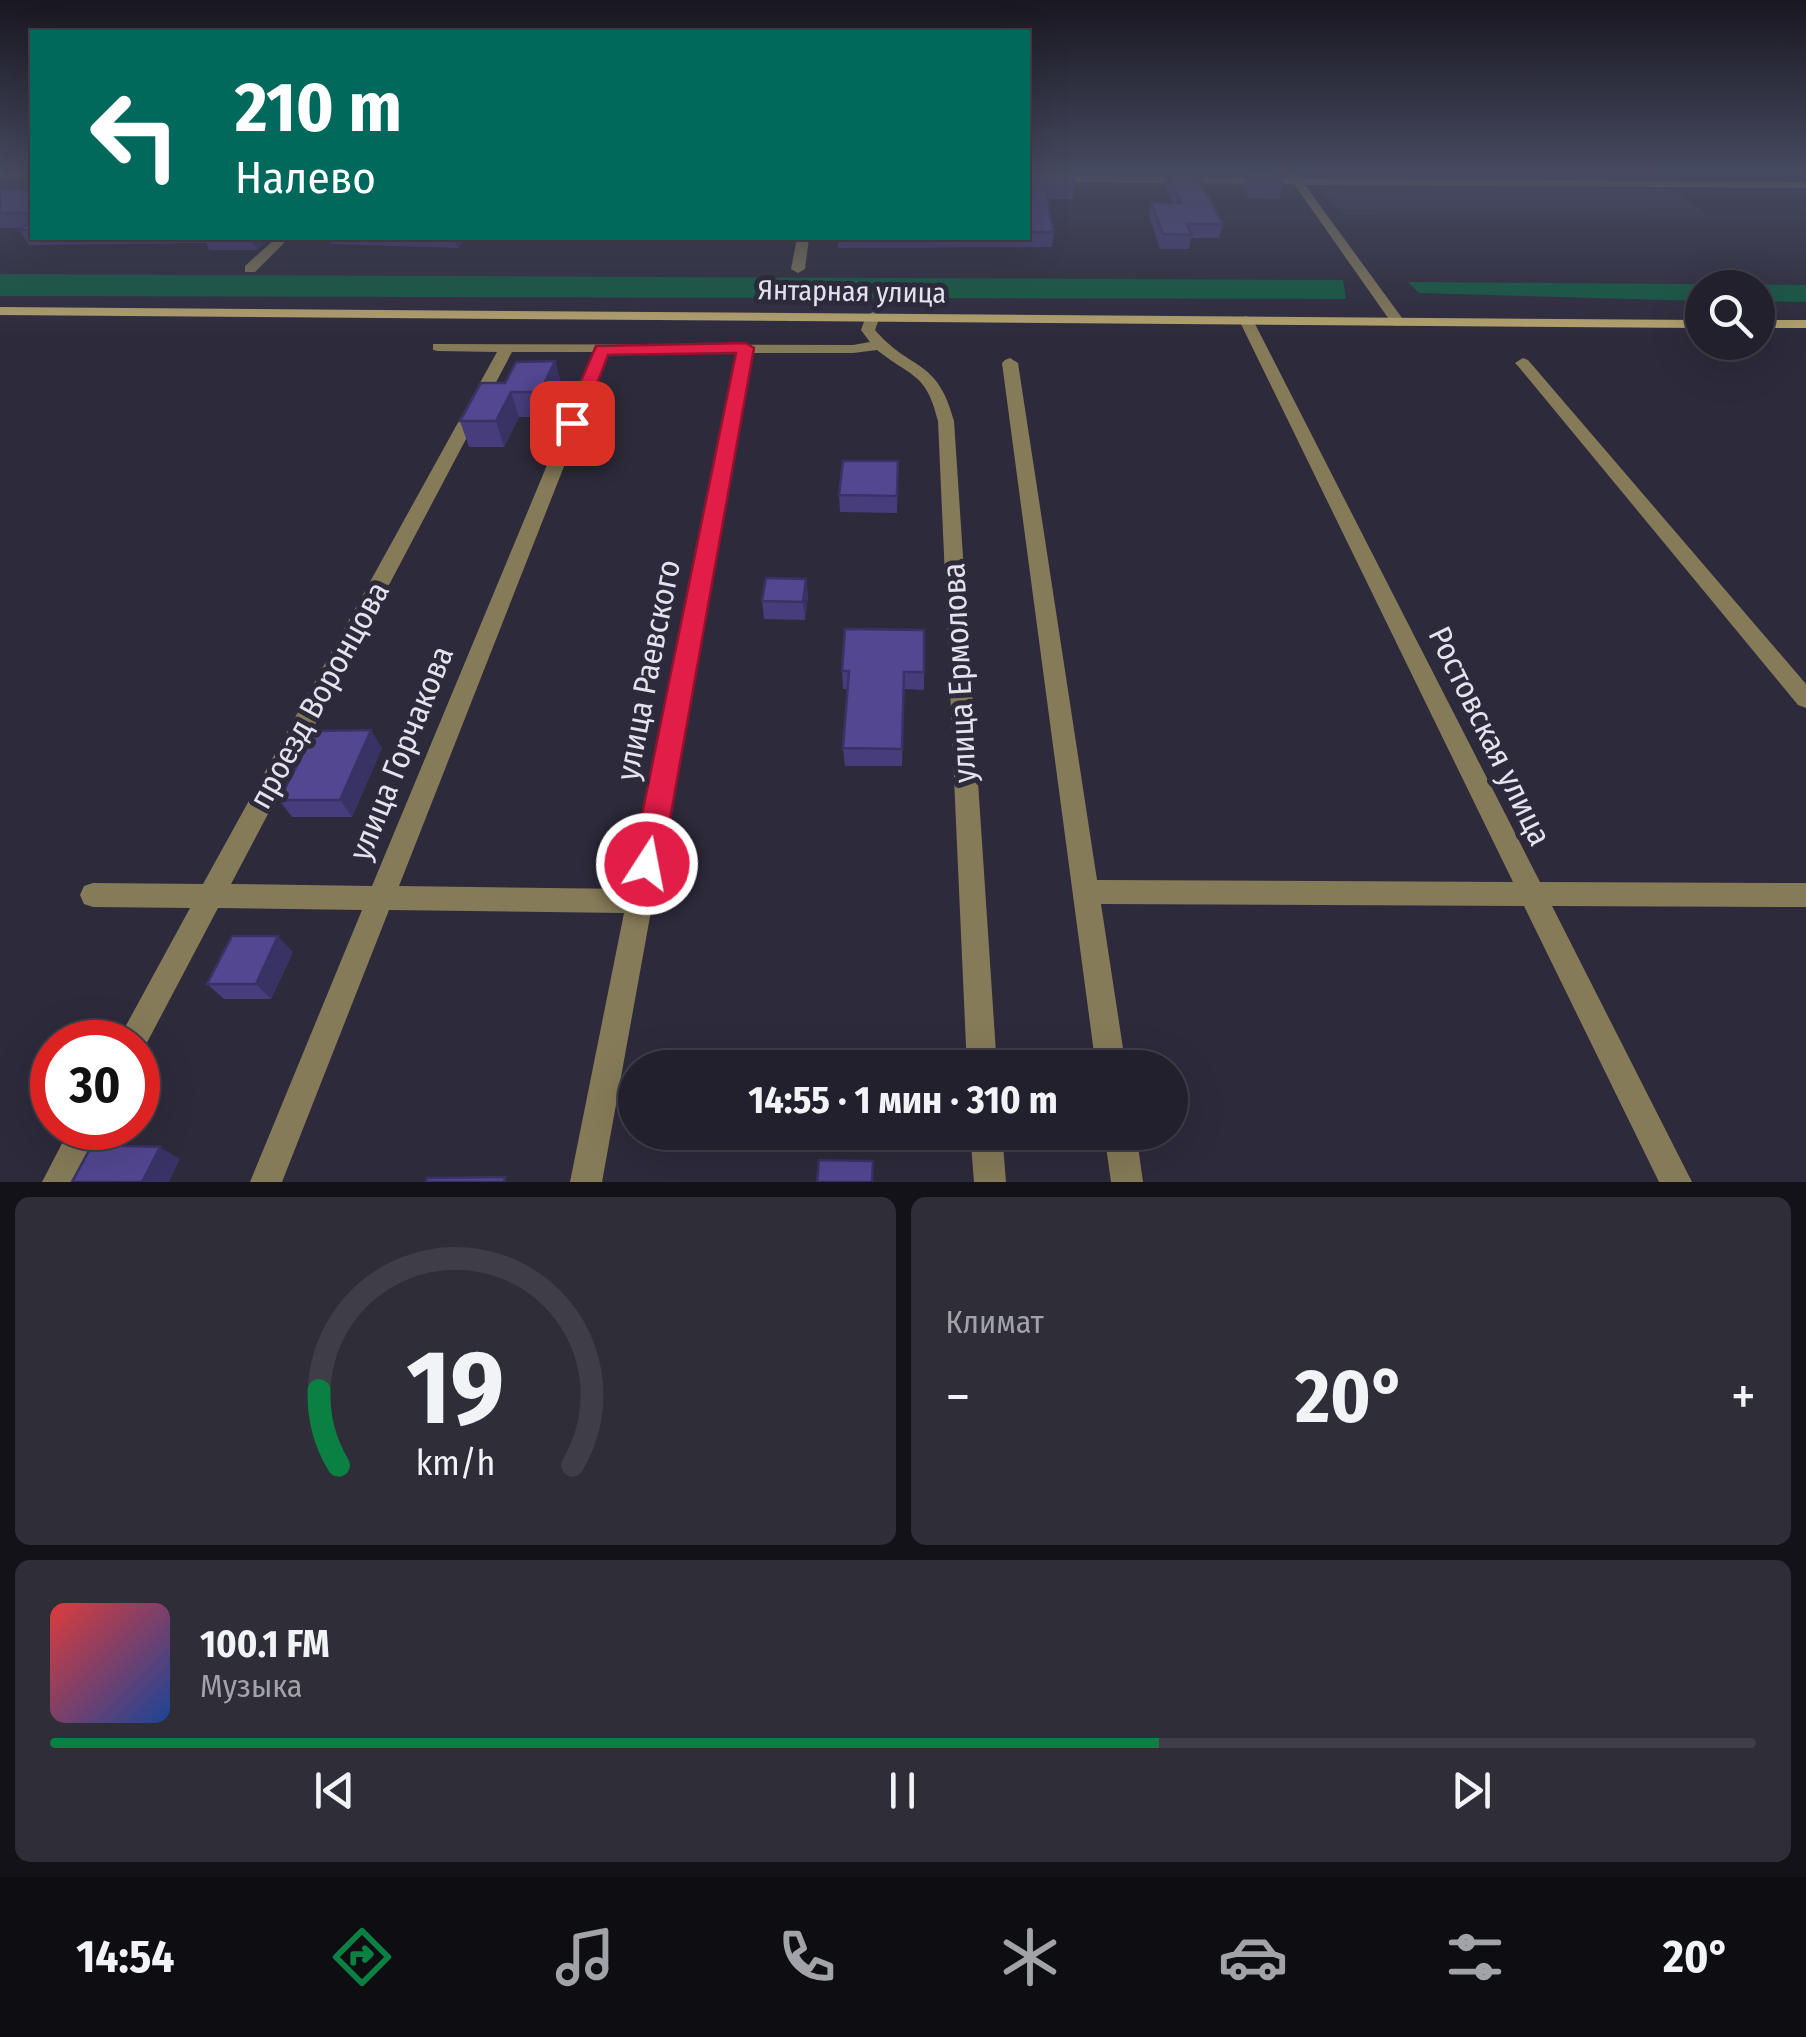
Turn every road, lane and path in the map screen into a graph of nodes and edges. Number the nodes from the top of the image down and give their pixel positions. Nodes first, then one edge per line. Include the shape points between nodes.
1 (1331, 228) edge
2 (281, 240) edge
3 (804, 240) edge
4 (250, 269) dead end
5 (798, 269) dead end
6 (0, 311) edge
7 (873, 316) junction
8 (1246, 320) junction
9 (1398, 322) junction
10 (1685, 324) edge
11 (1775, 324) edge
12 (1806, 324) edge
13 (878, 345) junction
14 (438, 347) dead end
15 (508, 348) junction
16 (746, 348) junction
17 (602, 350) junction
18 (1010, 362) dead end
19 (1523, 363) dead end
20 (1806, 699) edge
21 (1086, 892) junction
22 (1532, 894) junction
23 (1806, 894) edge
24 (93, 895) dead end
25 (210, 896) junction
26 (379, 901) junction
27 (640, 901) junction
28 (144, 1020) edge
29 (981, 1050) edge
30 (1108, 1050) edge
31 (75, 1150) edge
32 (987, 1150) edge
33 (1123, 1150) edge
34 (58, 1182) edge
35 (266, 1182) edge
36 (586, 1182) edge
37 (990, 1182) edge
38 (1127, 1182) edge
39 (1676, 1182) edge

1 - 9 street
2 - 4 street
3 - 5 street
6 - 7 street, Янтарная улица
7 - 8 street, Янтарная улица
7 - 13 street via 868,330
8 - 9 street, Янтарная улица
8 - 22 street, Ростовская улица
9 - 10 street, Янтарная улица
11 - 12 street
13 - 16 street
13 - 29 street, улица Ермолова via 922,371 940,391 946,421
14 - 15 street
15 - 17 street
15 - 25 street, проезд Воронцова
16 - 17 street
16 - 27 street, улица Раевского
17 - 26 street, улица Горчакова
18 - 21 street
19 - 20 street
21 - 22 street
21 - 30 street
22 - 23 street
22 - 39 street, Ростовская улица
24 - 25 street
25 - 26 street
25 - 28 street, проезд Воронцова
26 - 27 street
26 - 35 street, улица Горчакова
27 - 36 street, улица Раевского
31 - 34 street
32 - 37 street
33 - 38 street

